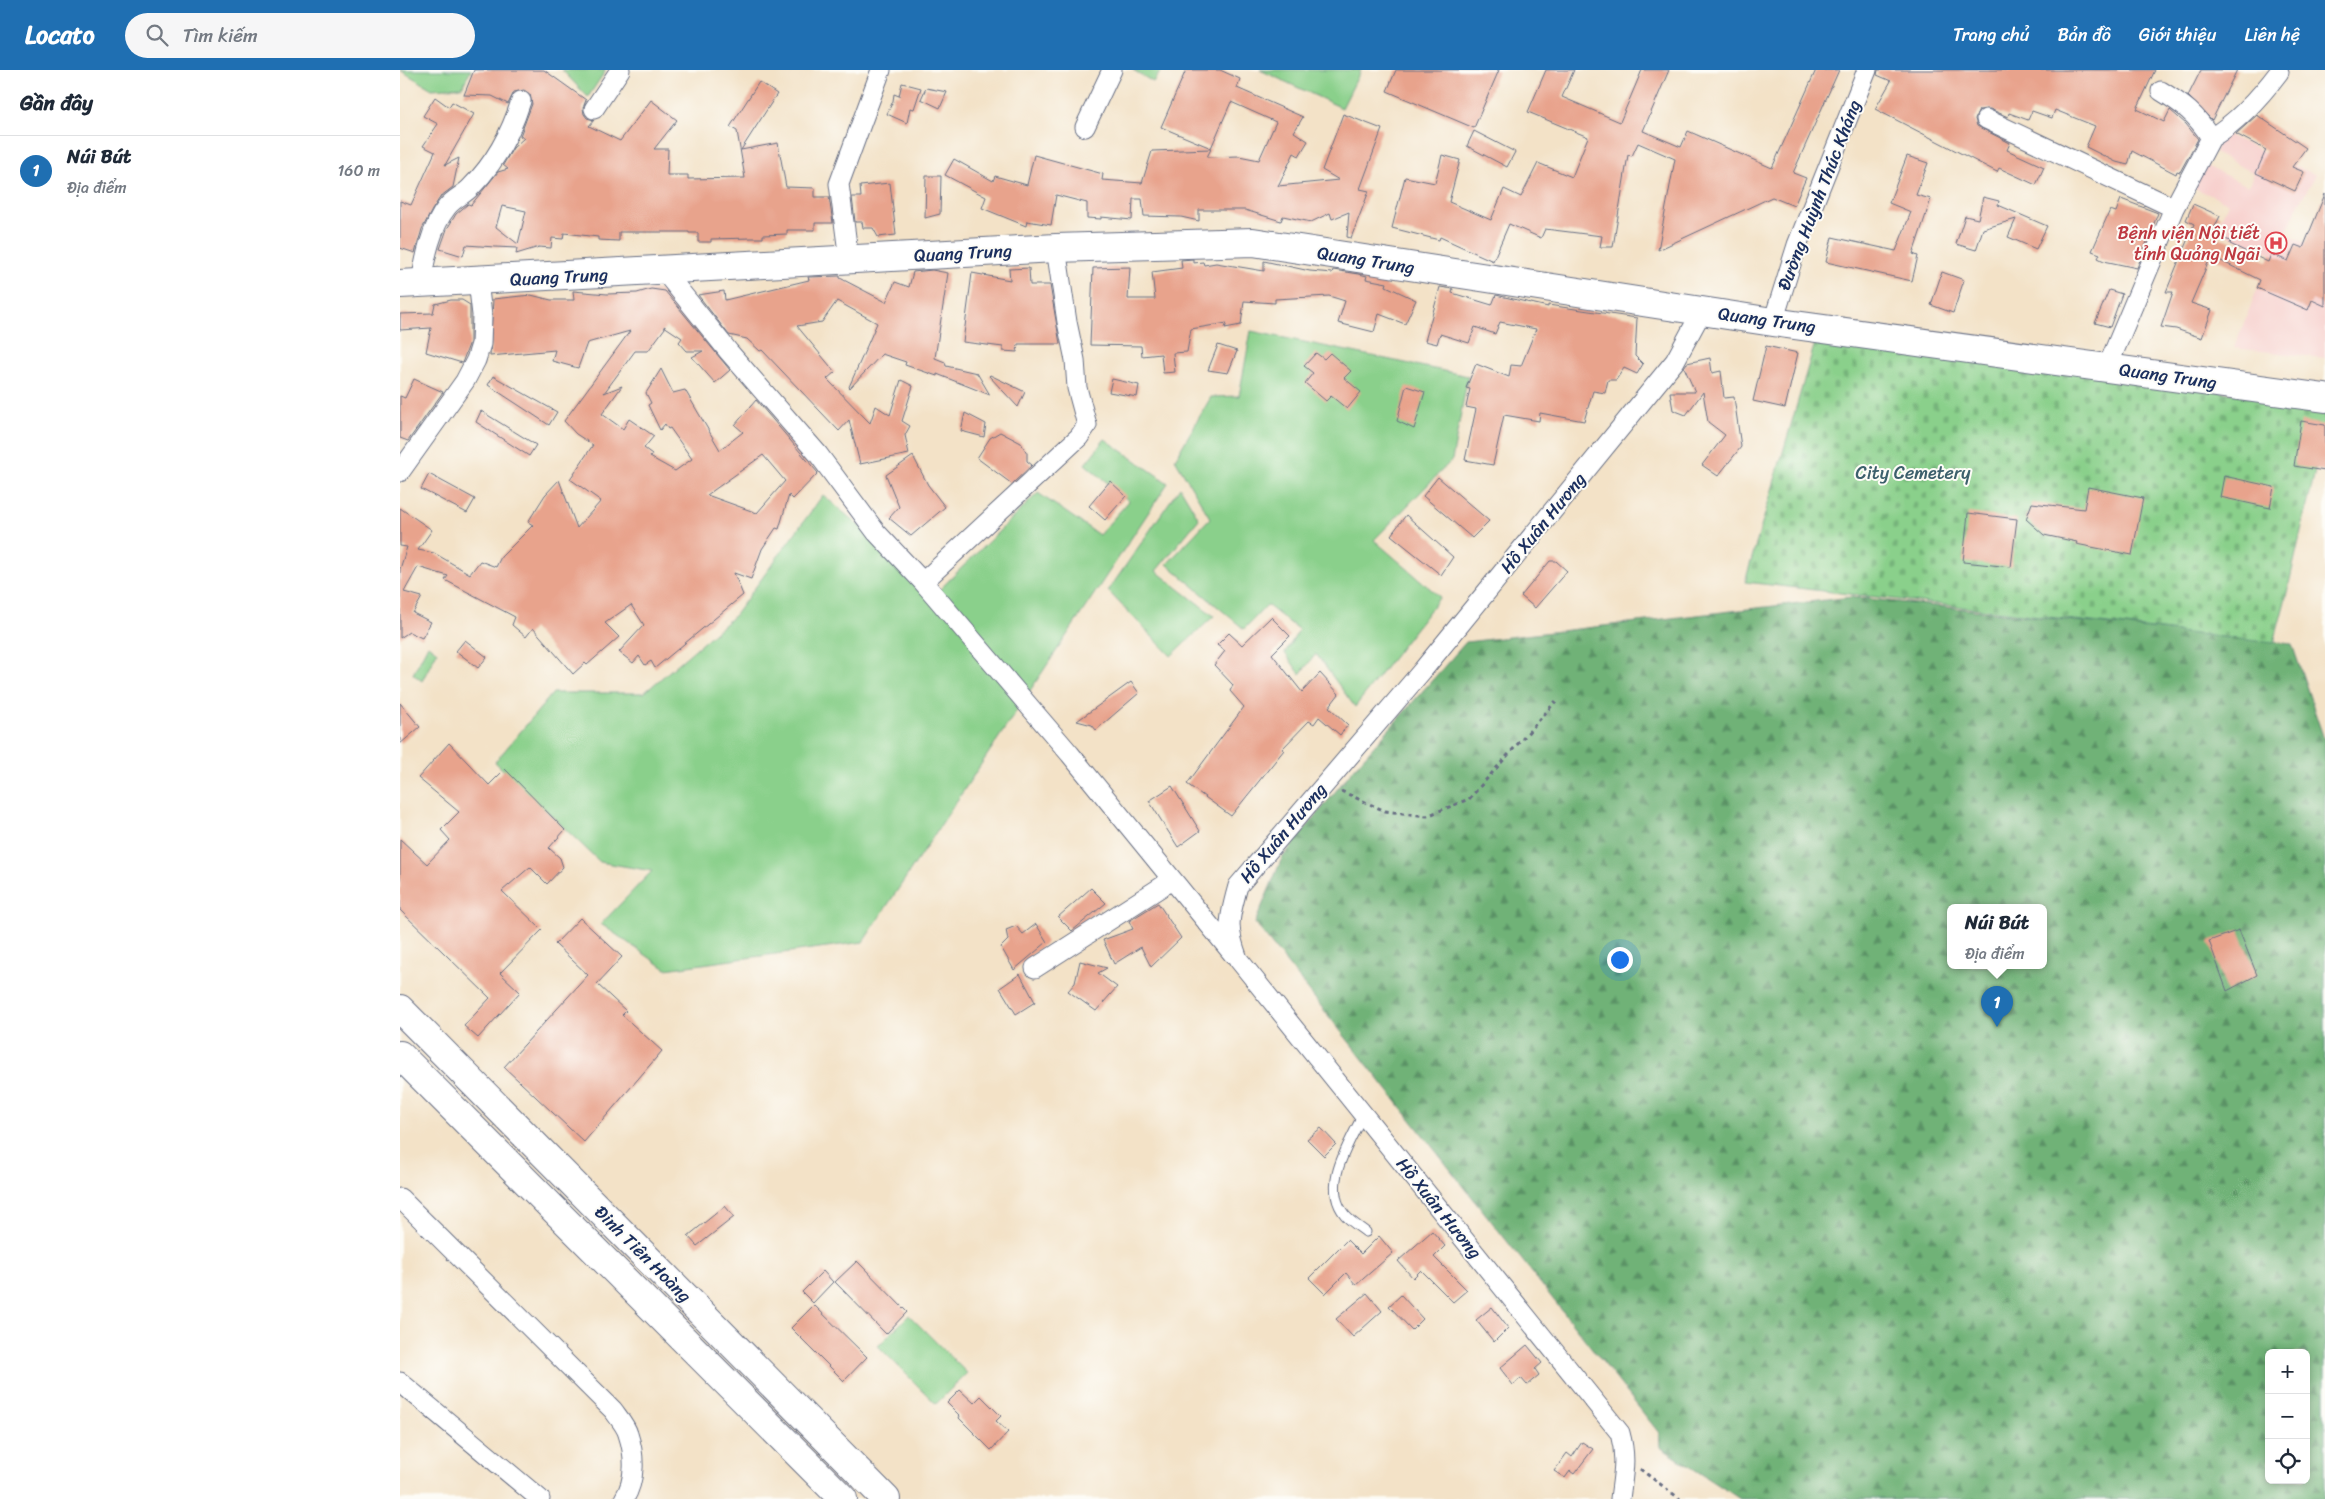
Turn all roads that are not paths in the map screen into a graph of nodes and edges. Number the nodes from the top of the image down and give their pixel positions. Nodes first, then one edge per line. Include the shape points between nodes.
1 (620, 70) edge
2 (882, 70) edge
3 (1112, 70) edge
4 (1867, 70) edge
5 (2279, 72) dead end
6 (2161, 91) dead end
7 (521, 101) dead end
8 (594, 109) dead end
9 (1986, 119) dead end
10 (1085, 127) dead end
11 (2211, 138) junction
12 (2174, 208) junction
13 (1056, 248) junction
14 (849, 260) junction
15 (664, 271) junction
16 (478, 281) junction
17 (410, 284) edge
18 (1702, 311) junction
19 (1773, 322) junction
20 (2107, 368) junction
21 (2325, 398) edge
22 (400, 472) edge
23 (923, 582) junction
24 (1172, 880) junction
25 (1238, 960) junction
26 (1035, 968) dead end
27 (400, 1009) edge
28 (400, 1055) edge
29 (1363, 1114) junction
30 (400, 1198) edge
31 (1366, 1232) dead end
32 (400, 1382) edge
33 (540, 1499) edge
34 (624, 1499) edge
35 (843, 1499) edge
36 (886, 1499) edge
37 (1620, 1499) edge

1 - 8 street
2 - 14 street via 839,184
3 - 10 street
4 - 19 street, Đường Huỳnh Thúc Kháng via 1797,245
5 - 11 street via 2249,105
6 - 11 street via 2186,106
7 - 17 street via 504,145 470,188 454,199 440,218
9 - 12 street
11 - 12 street
12 - 20 street
13 - 14 main road, Quang Trung
13 - 18 main road, Quang Trung via 1253,242
13 - 23 street via 1077,388 1087,425
14 - 15 main road, Quang Trung
15 - 16 main road, Quang Trung
15 - 23 street via 818,454 876,532
16 - 17 main road, Quang Trung
16 - 22 street via 482,315 481,344 476,360 465,381
18 - 19 main road, Quang Trung
18 - 25 street, Hồ Xuân Hương via 1675,361 1428,663 1238,886 1230,915 1229,936
19 - 20 main road, Quang Trung
20 - 21 main road, Quang Trung
23 - 24 street via 1070,754
24 - 25 street
24 - 26 street
25 - 29 street, Hồ Xuân Hương
27 - 36 main road, Đinh Tiên Hoàng
28 - 35 main road, Đinh Tiên Hoàng
29 - 31 lane via 1337,1172 1335,1191 1344,1214
29 - 37 street, Hồ Xuân Hương via 1620,1433 1625,1450
30 - 34 street via 613,1410 628,1432 632,1455 634,1475
32 - 33 street

